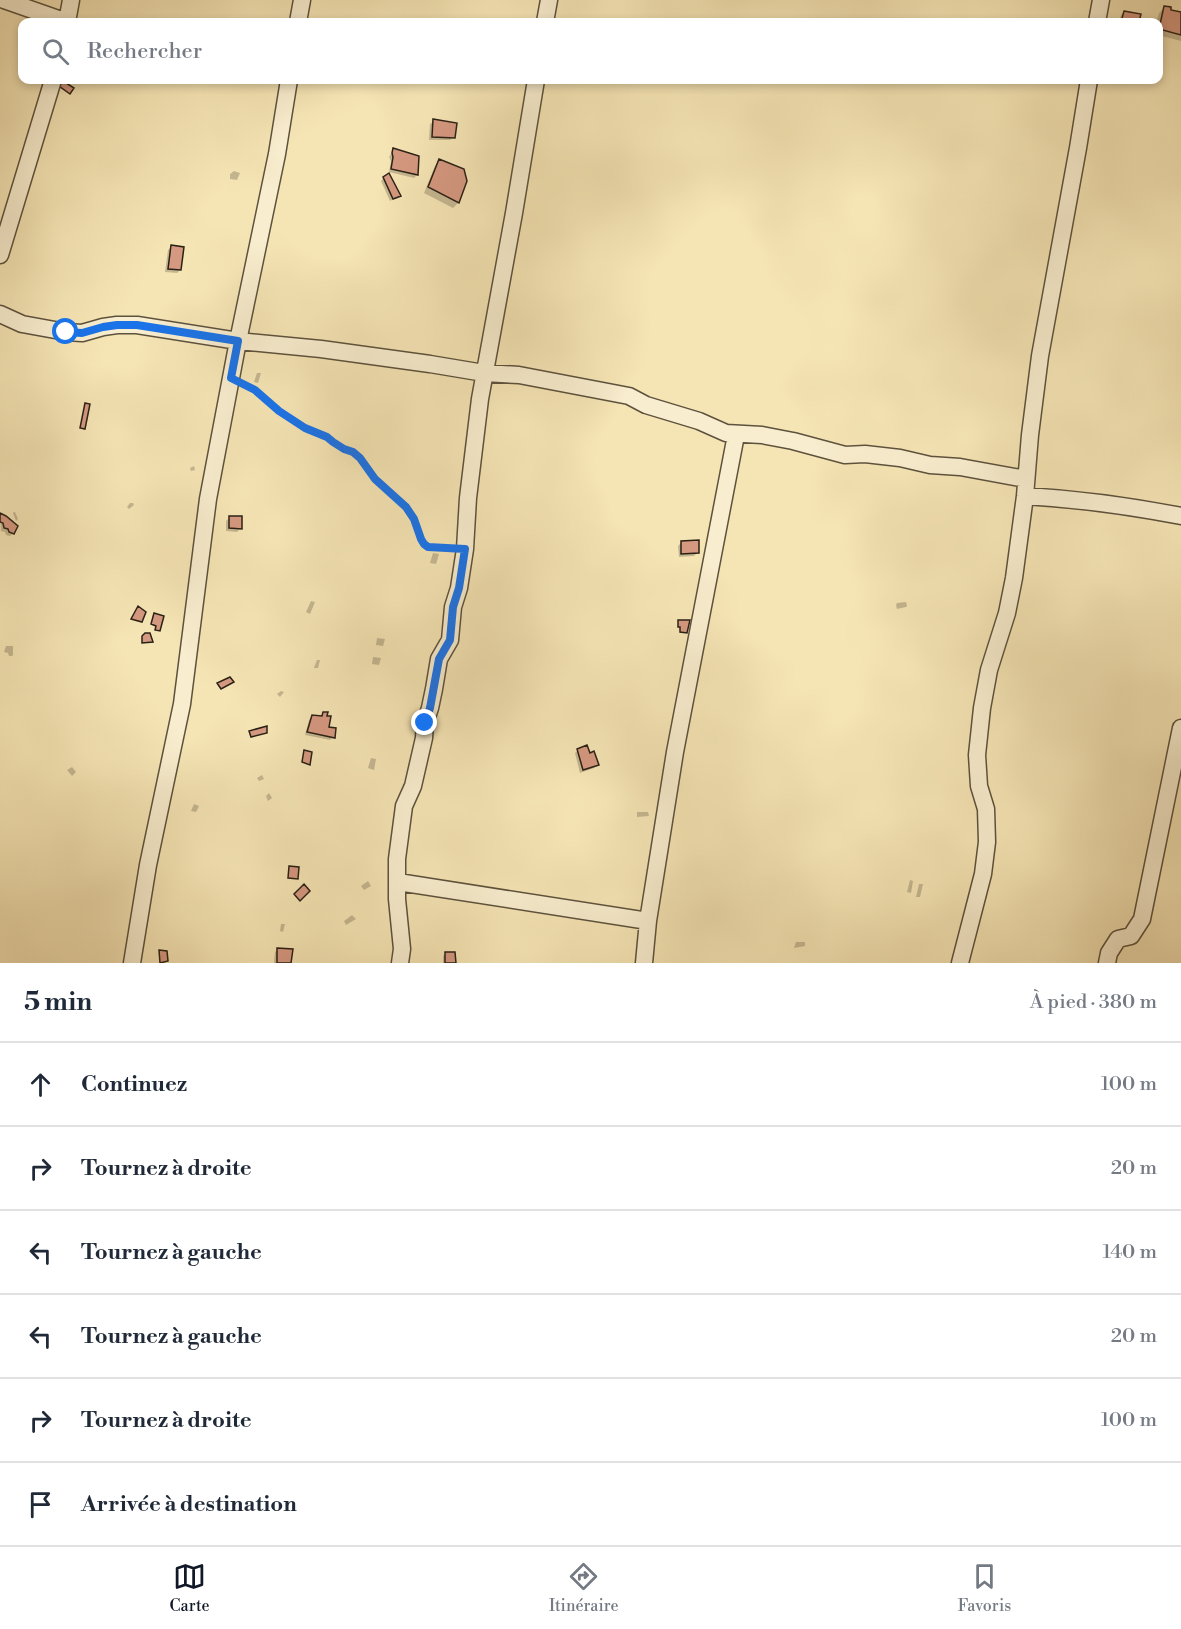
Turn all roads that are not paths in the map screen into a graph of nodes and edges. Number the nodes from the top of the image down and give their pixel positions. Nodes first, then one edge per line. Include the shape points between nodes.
1 (4, 0) edge
2 (71, 0) edge
3 (302, 0) edge
4 (549, 0) edge
5 (1101, 0) edge
6 (56, 18) edge
7 (68, 18) edge
8 (299, 18) edge
9 (546, 18) edge
10 (1098, 18) edge
11 (52, 84) edge
12 (288, 84) edge
13 (535, 84) edge
14 (1088, 84) edge
15 (0, 255) edge
16 (0, 314) edge
17 (238, 341) junction
18 (484, 373) junction
19 (736, 435) junction
20 (1026, 479) junction
21 (1025, 496) junction
22 (1181, 516) edge
23 (1181, 728) edge
24 (398, 882) junction
25 (648, 921) junction
26 (132, 963) edge
27 (400, 963) edge
28 (644, 963) edge
29 (960, 963) edge
30 (1107, 963) edge

1 - 6 street
2 - 7 street
3 - 8 street
4 - 9 street
5 - 10 street
11 - 15 street
12 - 17 street
13 - 18 street
14 - 20 street via 1040,356
16 - 17 street via 22,324 66,332 137,325
17 - 18 street
17 - 26 street via 208,499 182,704
18 - 19 street via 519,375 629,396
18 - 24 street via 459,588 450,640 439,659 413,786 404,806
19 - 20 street via 762,435 845,455 900,458
19 - 25 street via 675,752
20 - 21 street
21 - 22 street via 1129,506
21 - 29 street via 1007,613 982,708 978,755 987,842 983,874
23 - 30 street via 1142,919 1131,936 1118,939
24 - 25 street
24 - 27 street
25 - 28 street

